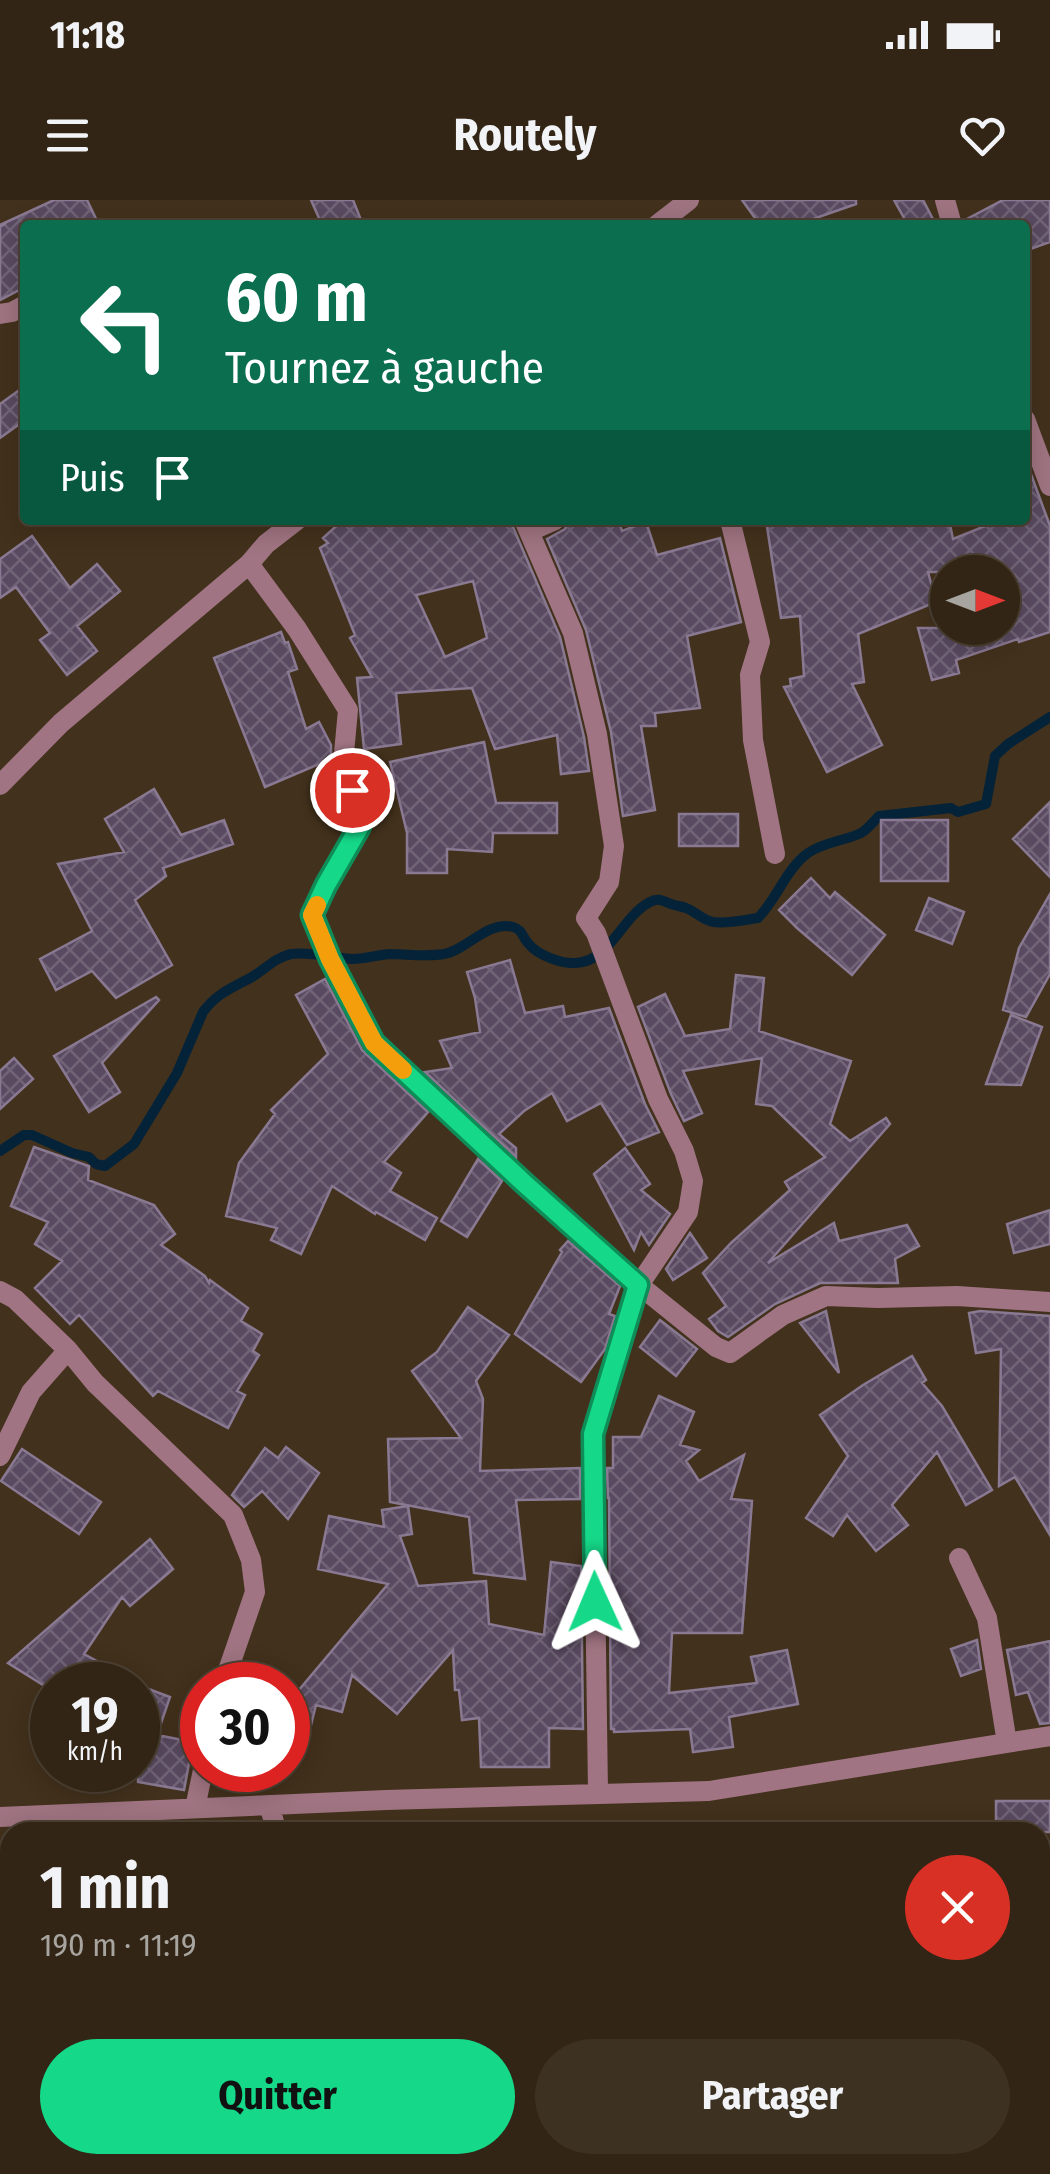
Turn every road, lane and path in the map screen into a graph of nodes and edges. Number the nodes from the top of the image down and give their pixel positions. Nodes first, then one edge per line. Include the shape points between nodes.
1 (689, 200) edge
2 (663, 220) edge
3 (1030, 432) edge
4 (1050, 486) edge
5 (291, 525) edge
6 (527, 525) edge
7 (731, 525) edge
8 (249, 564) junction
9 (0, 785) edge
10 (775, 854) dead end
11 (638, 1285) junction
12 (0, 1291) edge
13 (1050, 1302) edge
14 (68, 1350) junction
15 (0, 1456) edge
16 (960, 1558) dead end
17 (230, 1662) edge
18 (1050, 1736) edge
19 (1007, 1743) junction
20 (198, 1792) edge
21 (598, 1792) junction
22 (268, 1804) junction
23 (195, 1808) junction
24 (0, 1817) edge
25 (273, 1822) edge

1 - 2 street
3 - 4 street
5 - 8 street
6 - 11 street via 574,633 614,846 609,882 586,918 693,1181 688,1212
7 - 10 street via 760,642 750,675 753,740
8 - 9 street via 61,722
8 - 11 street via 348,710 344,754 360,826 312,915 374,1043
11 - 13 street via 730,1353 826,1296
11 - 21 street via 593,1434
12 - 14 street
14 - 15 street via 30,1392
14 - 17 street via 233,1515 252,1560 255,1592
16 - 19 street via 987,1618
18 - 19 street
19 - 21 street via 709,1791
20 - 23 street
21 - 22 street
22 - 23 street
22 - 25 street
23 - 24 street

